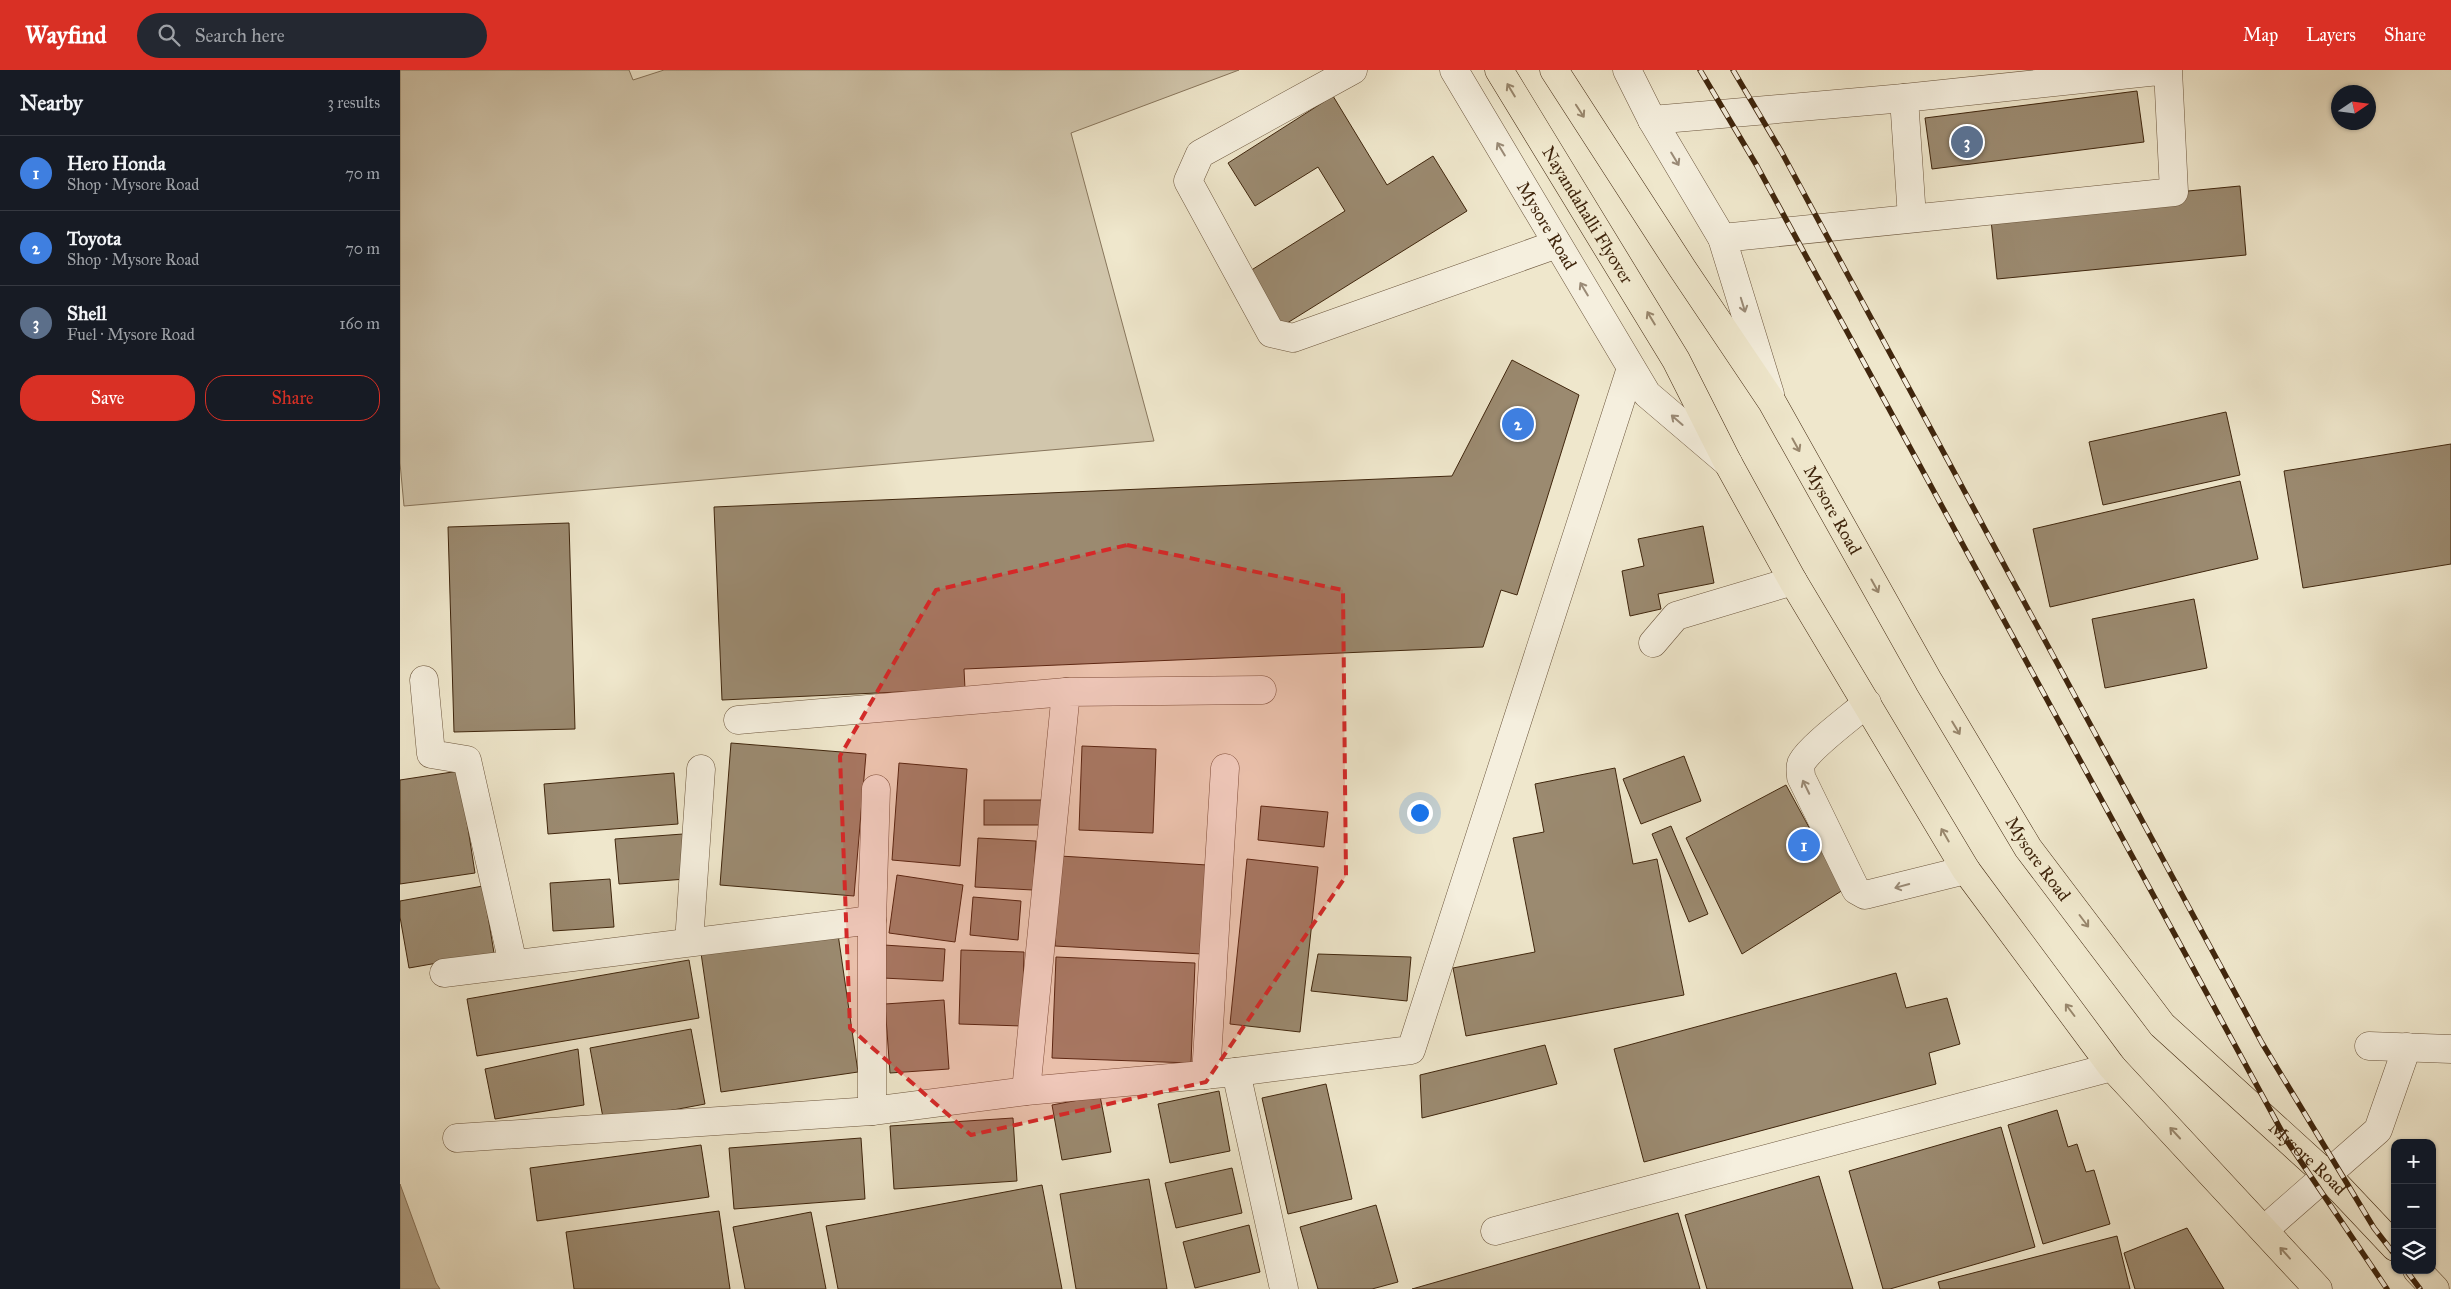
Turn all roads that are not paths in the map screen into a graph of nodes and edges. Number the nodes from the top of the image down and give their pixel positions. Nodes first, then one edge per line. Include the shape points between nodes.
1 (1353, 70) edge
2 (1454, 70) edge
3 (1499, 70) edge
4 (1554, 70) edge
5 (1627, 70) edge
6 (1904, 98) junction
7 (1652, 120) junction
8 (1912, 218) junction
9 (1722, 238) junction
10 (1557, 244) junction
11 (1676, 360) joint
12 (1631, 368) junction
13 (1772, 402) junction
14 (1728, 463) junction
15 (1793, 580) junction
16 (1653, 643) dead end
17 (424, 680) dead end
18 (1262, 690) dead end
19 (1066, 692) junction
20 (1867, 703) junction
21 (738, 720) dead end
22 (1226, 768) dead end
23 (701, 769) dead end
24 (876, 789) dead end
25 (1966, 870) junction
26 (872, 920) junction
27 (689, 942) junction
28 (512, 964) junction
29 (444, 972) dead end
30 (2369, 1046) dead end
31 (2407, 1048) junction
32 (2451, 1049) edge
33 (2112, 1066) junction
34 (1236, 1072) junction
35 (1206, 1075) junction
36 (1026, 1091) junction
37 (872, 1111) junction
38 (458, 1138) dead end
39 (2328, 1176) junction
40 (2264, 1230) junction
41 (1495, 1231) dead end
42 (2391, 1242) edge
43 (2421, 1274) edge
44 (1284, 1289) edge
45 (2318, 1289) edge
46 (2435, 1289) edge

1 - 10 street via 1200,154 1188,181 1271,333 1294,338
10 -> 2 street, Mysore Road
11 -> 3 highway, Nayandahalli Flyover
4 -> 13 highway, Mysore Road
5 - 7 street, Mysore Road
6 - 7 street
6 - 8 street
6 - 8 street via 2168,70 2174,192
7 -> 9 street, Mysore Road
8 - 9 street
9 -> 13 street, Mysore Road
12 -> 10 street, Mysore Road
11 - 14 highway, Mysore Road
14 -> 12 street, Mysore Road via 1647,394
12 - 34 street via 1410,1050
13 -> 39 highway, Mysore Road via 1929,682 2028,848 2162,1025
14 - 15 highway, Mysore Road
15 - 16 street via 1676,616
15 - 20 highway, Mysore Road
17 - 28 street via 432,754 467,760
18 - 19 street
19 - 21 street
19 - 36 street
25 -> 20 highway, Mysore Road
25 -> 20 street via 1865,895 1856,890 1800,769 1801,763 1816,747
22 - 35 street
23 - 27 street
24 - 26 street
33 -> 25 highway, Mysore Road
26 - 27 street
26 - 37 street
27 - 28 street
28 - 29 street
30 - 31 street
31 - 32 street
31 - 39 street via 2378,1130
40 -> 33 highway, Mysore Road
33 - 41 street
34 - 35 street
34 - 44 street
35 - 36 street
36 - 37 street
37 - 38 street
39 - 40 street
39 - 42 highway, Mysore Road
45 -> 40 highway, Mysore Road
43 - 46 highway

